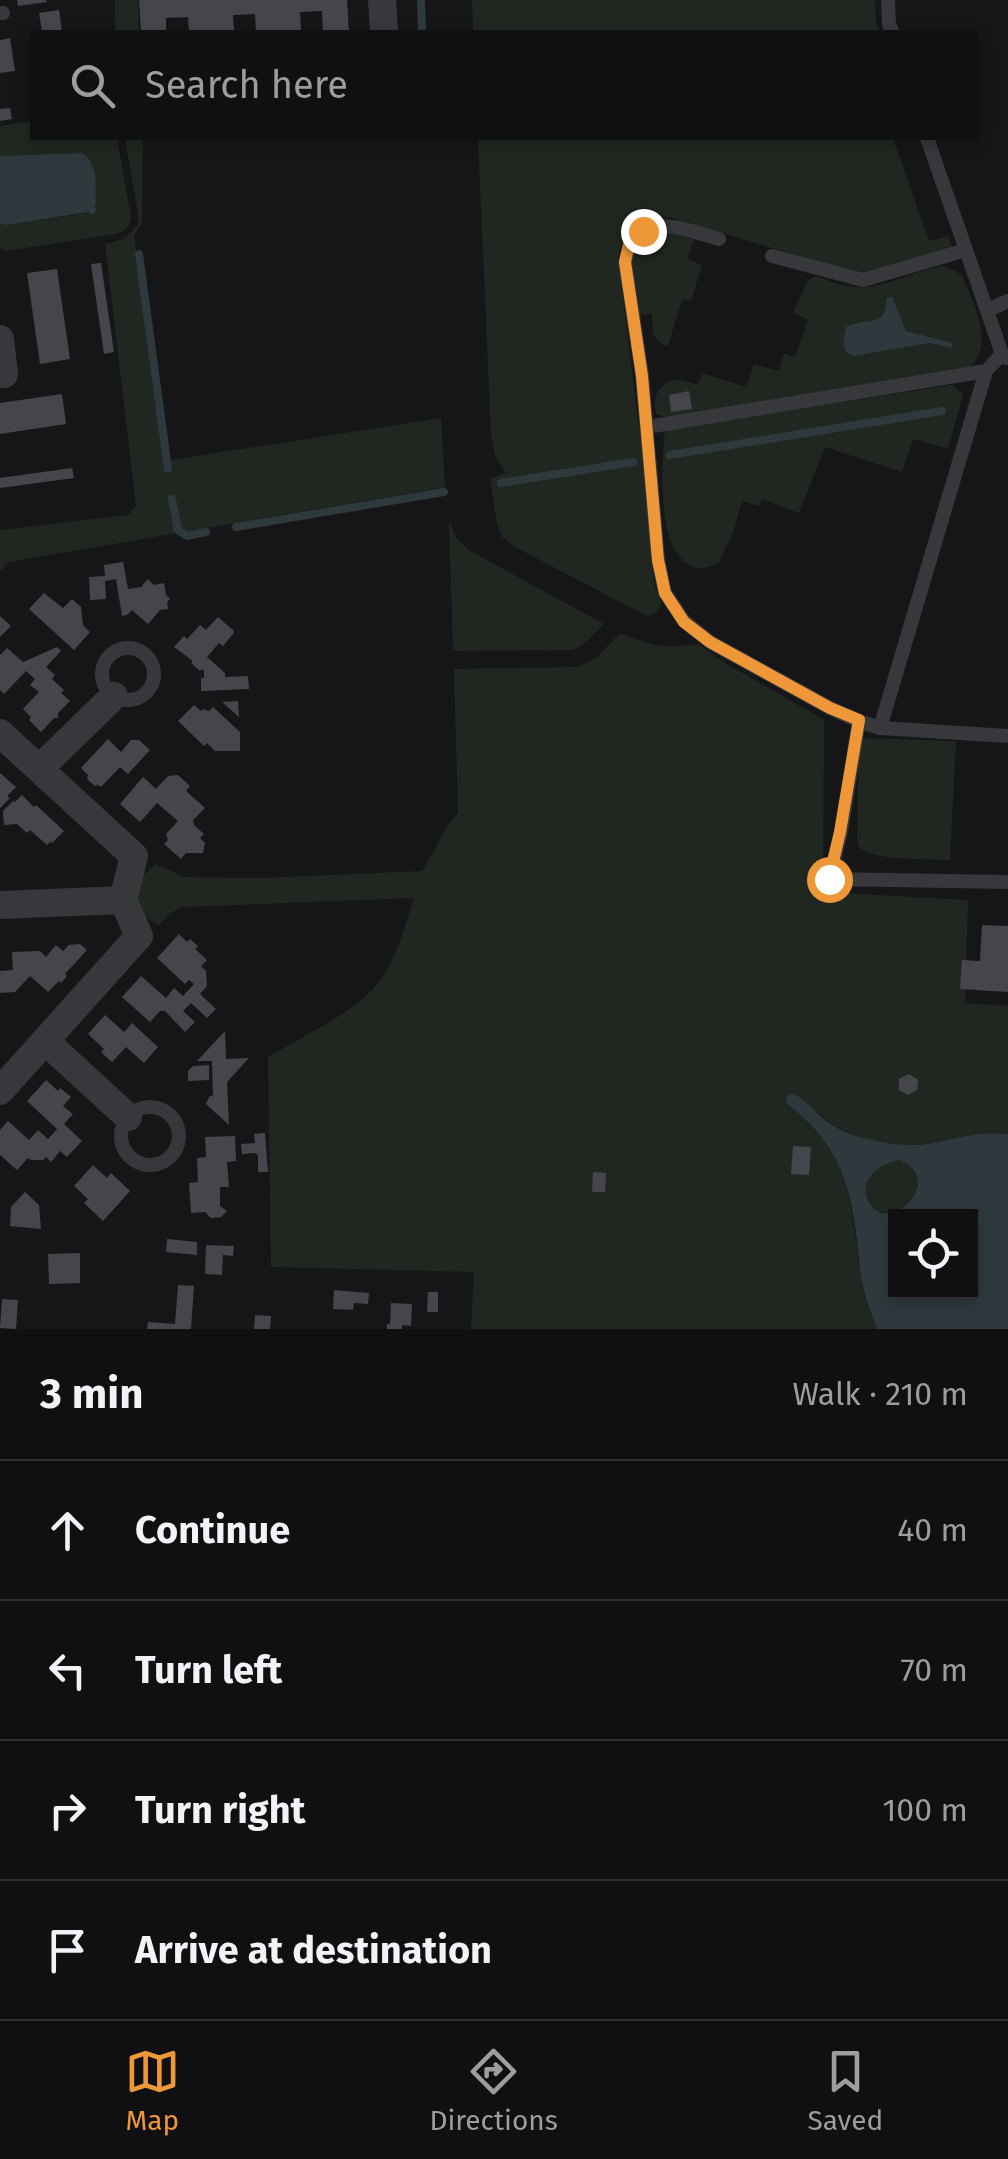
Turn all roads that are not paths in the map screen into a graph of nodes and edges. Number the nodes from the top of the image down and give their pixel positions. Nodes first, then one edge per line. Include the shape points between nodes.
1 (382, 0) edge
2 (888, 0) edge
3 (384, 30) edge
4 (891, 30) edge
5 (928, 140) edge
6 (718, 239) dead end
7 (966, 250) junction
8 (772, 256) dead end
9 (1008, 301) edge
10 (988, 310) junction
11 (0, 339) edge
12 (1005, 356) edge
13 (986, 371) junction
14 (4, 374) dead end
15 (647, 427) junction
16 (114, 696) dead end
17 (859, 720) junction
18 (880, 728) junction
19 (0, 733) edge
20 (1008, 736) edge
21 (40, 768) junction
22 (1008, 882) edge
23 (123, 900) junction
24 (0, 906) edge
25 (45, 1041) junction
26 (0, 1091) edge
27 (128, 1118) junction

1 - 3 street
2 - 4 lane
5 - 7 lane
6 - 15 lane via 661,225 629,244 625,262
7 - 8 lane via 863,280
7 - 10 lane
9 - 10 lane
10 - 12 lane
11 - 14 street
12 - 13 lane
13 - 15 lane
13 - 18 lane
15 - 17 lane via 660,576 678,614 710,642
16 - 21 street
17 - 18 lane
17 - 22 lane via 829,879
18 - 20 lane
19 - 21 street
21 - 23 street via 134,856
23 - 24 street
23 - 25 street via 140,936
25 - 26 street
25 - 27 street
27 - 27 lane via 121,1142 132,1160 152,1166 178,1148 178,1126 164,1110 142,1108

